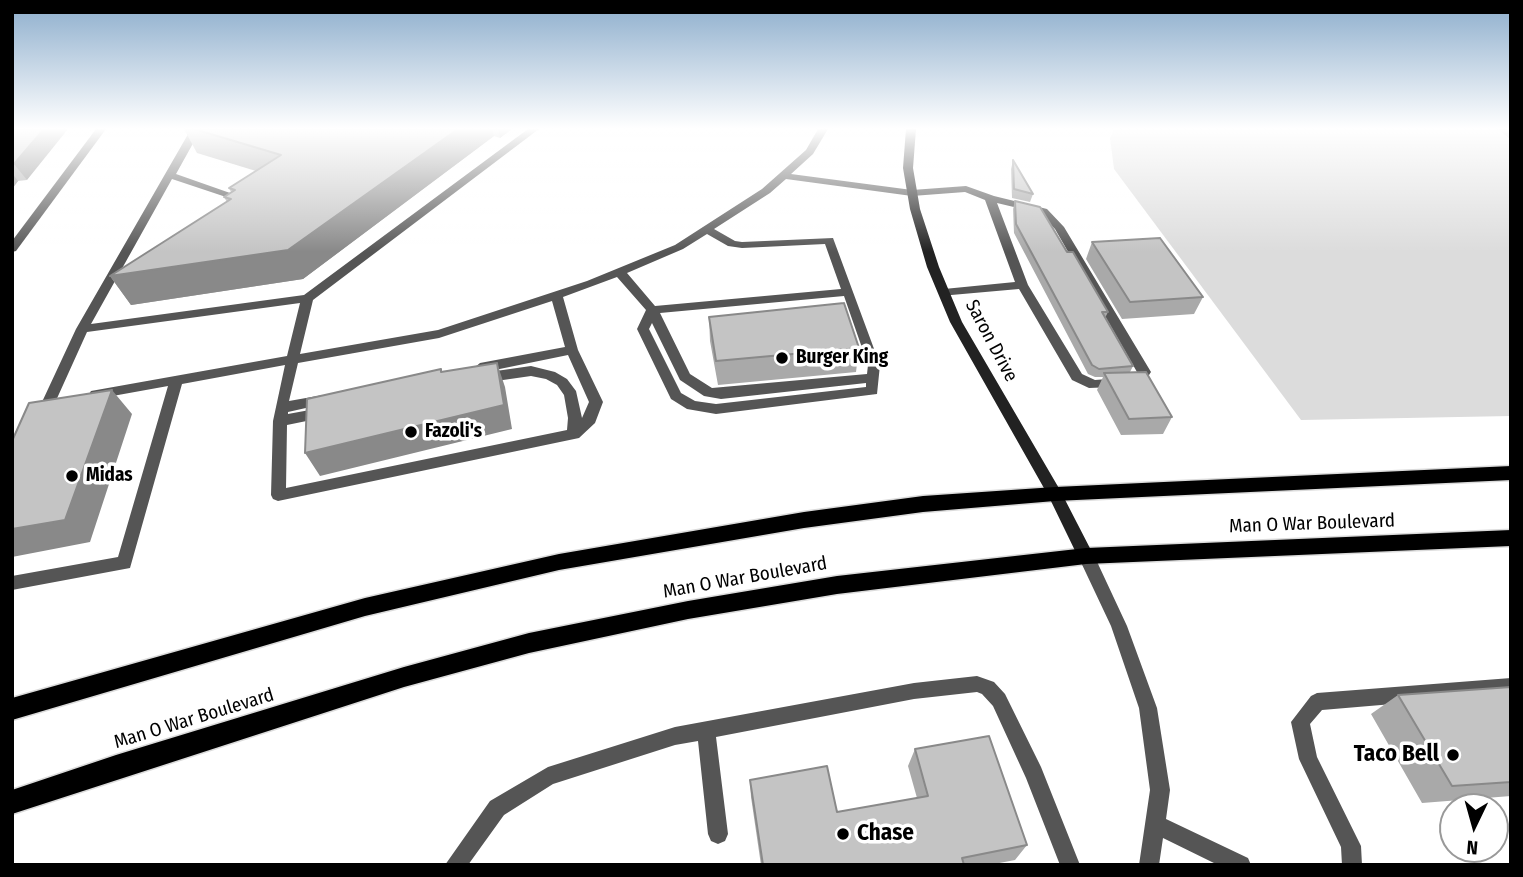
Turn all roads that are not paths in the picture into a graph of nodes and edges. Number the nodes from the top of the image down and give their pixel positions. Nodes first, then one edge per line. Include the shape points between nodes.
1 (71, 170) edge
2 (173, 170) edge
3 (479, 170) edge
4 (792, 170) edge
5 (908, 170) edge
6 (170, 175) junction
7 (786, 176) junction
8 (912, 193) junction
9 (990, 198) junction
10 (242, 210) edge
11 (708, 230) junction
12 (12, 250) edge
13 (620, 273) junction
14 (1022, 285) junction
15 (118, 290) edge
16 (848, 292) junction
17 (944, 293) junction
18 (557, 296) junction
19 (307, 298) junction
20 (96, 305) junction
21 (652, 310) junction
22 (82, 329) junction
23 (572, 350) junction
24 (293, 358) junction
25 (874, 378) junction
26 (177, 379) junction
27 (88, 395) edge
28 (334, 398) edge
29 (51, 404) edge
30 (346, 407) edge
31 (280, 415) junction
32 (574, 434) junction
33 (1511, 473) edge
34 (1055, 494) junction
35 (1511, 538) edge
36 (1086, 556) junction
37 (12, 583) edge
38 (1511, 686) edge
39 (12, 709) edge
40 (706, 730) junction
41 (12, 802) edge
42 (1155, 824) junction
43 (718, 834) dead end
44 (455, 865) edge
45 (1070, 865) edge
46 (1149, 865) edge
47 (1241, 865) edge
48 (1352, 865) edge

1 - 12 street
2 - 6 street
3 - 19 street
4 - 7 street
5 - 8 street, Saron Drive
6 - 10 street via 253,202
6 - 20 street
7 - 8 street
7 - 11 street
8 - 9 street via 966,189
8 - 17 street, Saron Drive
9 - 14 street
9 - 14 street via 1043,211 1059,227 1144,372 1138,381 1094,385 1077,377
11 - 13 street
11 - 16 street via 742,245 829,240
13 - 18 street
13 - 21 street
14 - 17 street
15 - 20 street
16 - 21 street
16 - 25 street
17 - 34 street, Saron Drive via 956,322
18 - 23 street
18 - 24 street via 439,334
19 - 22 street
19 - 24 street
20 - 22 street
21 - 25 street via 685,377 709,393
21 - 25 street via 643,329 676,396 692,406 716,409 872,391
22 - 29 street
23 - 32 street via 596,401 590,419
23 - 32 street via 465,377 531,371 550,374 571,394
24 - 26 street
24 - 31 street
26 - 27 street
26 - 37 street via 124,563
28 - 31 street
30 - 31 street
31 - 32 street via 278,495
33 - 34 main road
34 - 36 street, Saron Drive
34 - 39 main road via 923,504 804,520 559,562 365,607
35 - 36 main road, Man O War Boulevard
36 - 41 main road, Man O War Boulevard via 837,585 529,643 404,677
36 - 42 street via 1119,626 1148,708 1160,790
38 - 48 street via 1317,702 1300,722 1308,759 1351,846
40 - 43 street
40 - 44 street via 548,776 497,808
40 - 45 street via 914,691 977,684 988,688 999,700 1034,774
42 - 46 street
42 - 47 street

